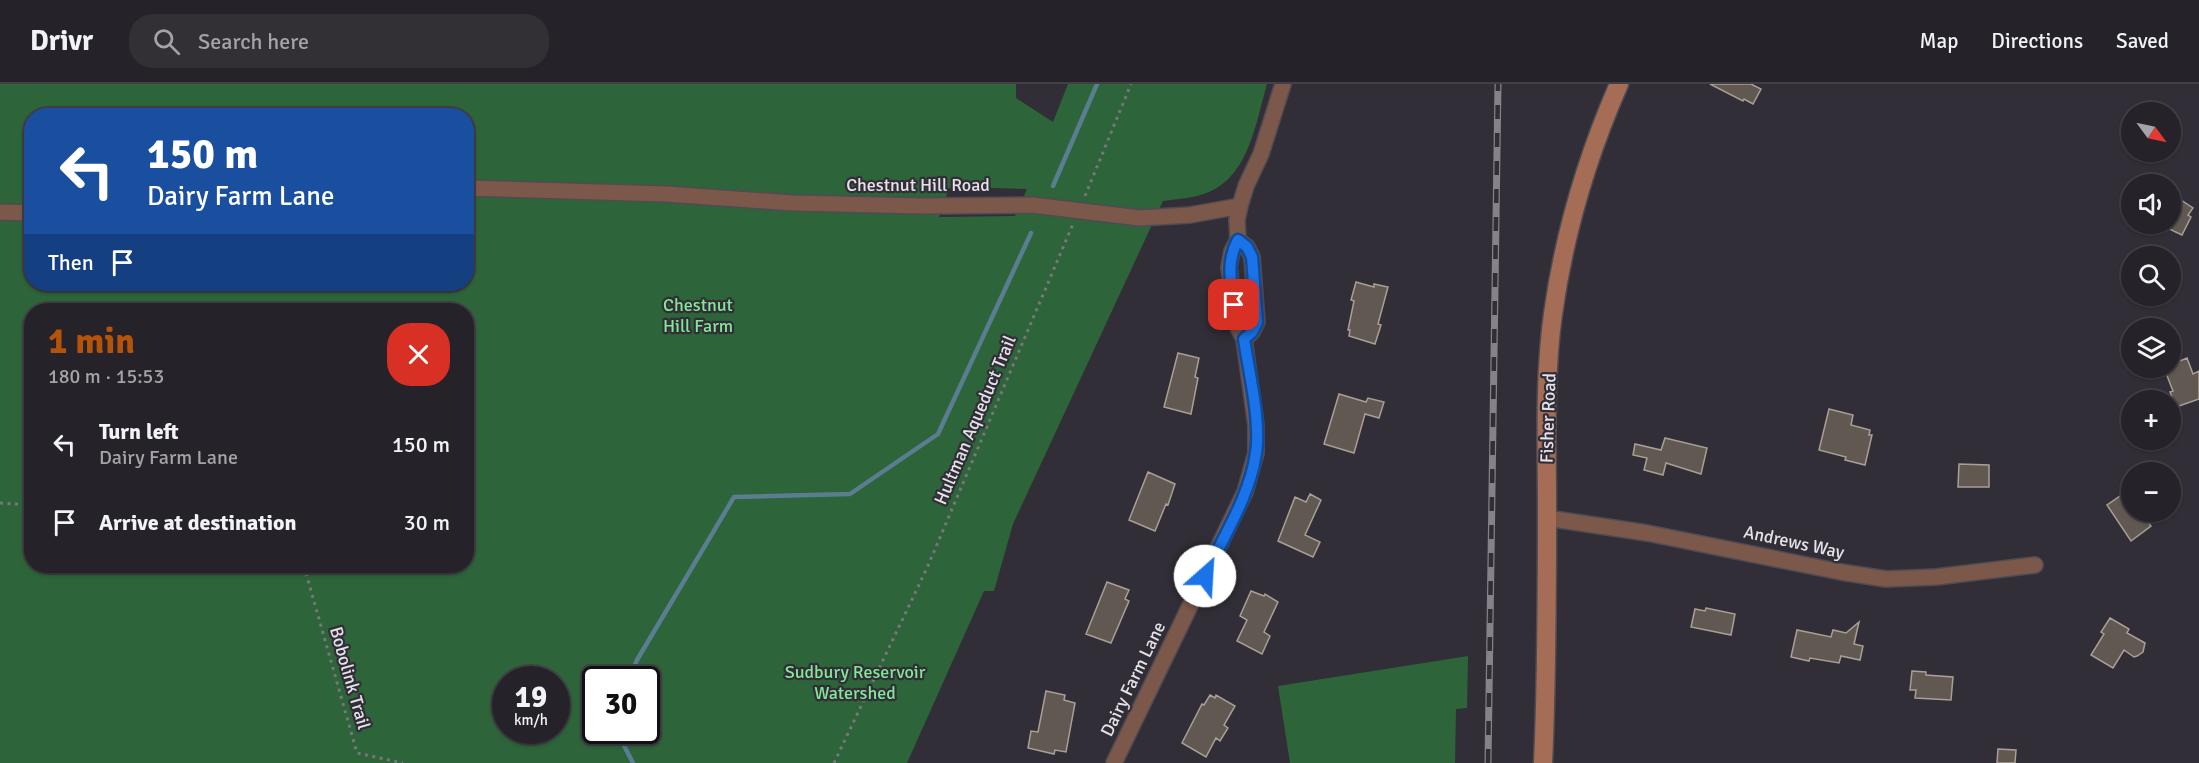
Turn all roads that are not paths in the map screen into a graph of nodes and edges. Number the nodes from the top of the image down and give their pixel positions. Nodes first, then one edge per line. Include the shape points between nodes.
1 (1283, 84) edge
2 (1619, 84) edge
3 (474, 188) edge
4 (1240, 206) junction
5 (0, 212) edge
6 (24, 213) edge
7 (1238, 240) junction
8 (1244, 339) junction
9 (1547, 518) junction
10 (2034, 565) dead end
11 (1114, 763) edge
12 (1543, 763) edge

1 - 4 street
2 - 9 street, Fisher Road via 1579,194 1562,258 1553,317 1547,408
3 - 4 street, Chestnut Hill Road via 666,194 793,203 1032,205 1140,218
4 - 7 street, Dairy Farm Lane
5 - 6 street
7 - 8 street, Dairy Farm Lane via 1229,267 1236,324
7 - 8 street via 1252,257 1257,322
8 - 11 street, Dairy Farm Lane via 1256,426 1256,453 1245,492
9 - 10 street, Andrews Way via 1886,579
9 - 12 street, Fisher Road

